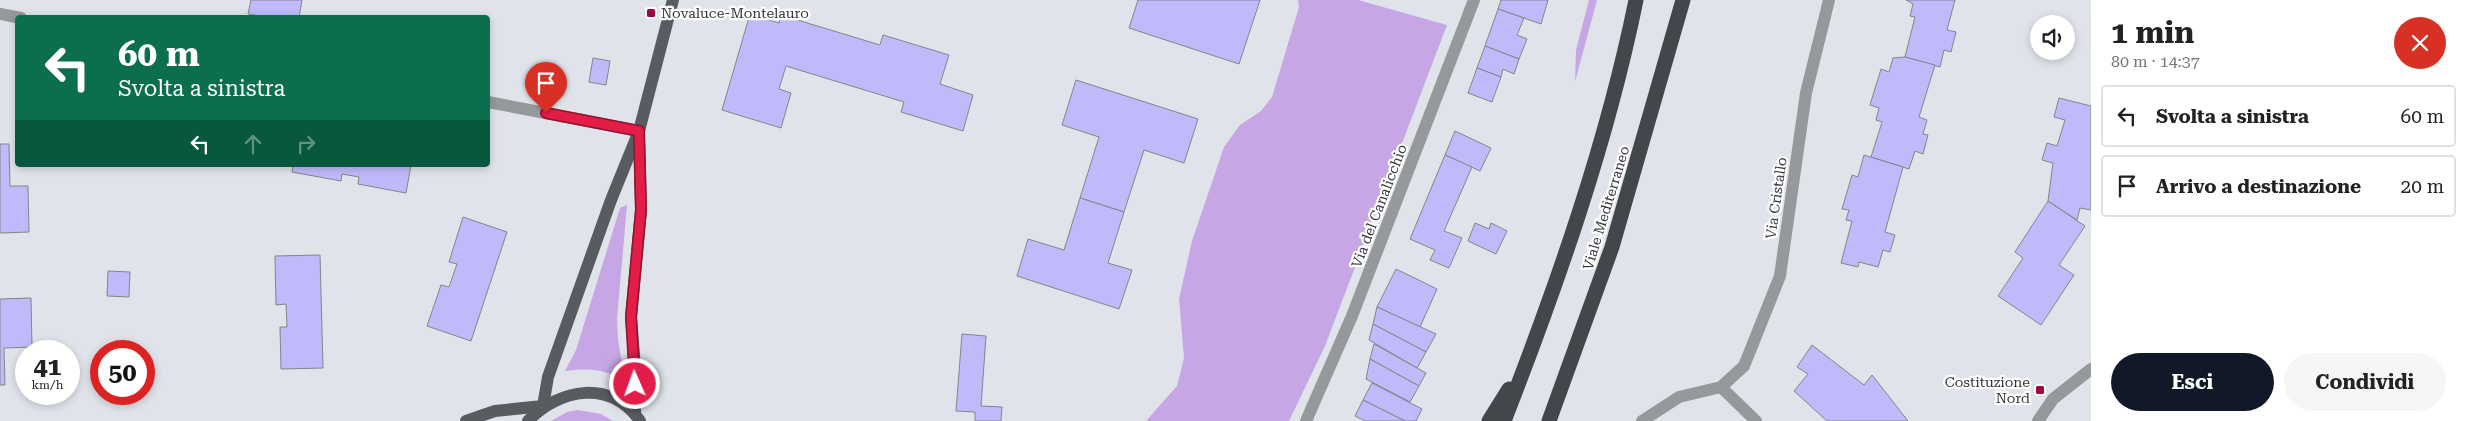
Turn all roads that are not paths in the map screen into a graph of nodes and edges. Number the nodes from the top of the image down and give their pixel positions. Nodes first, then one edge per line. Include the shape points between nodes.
1 (672, 0) edge
2 (1474, 0) edge
3 (1636, 0) edge
4 (1683, 0) edge
5 (1829, 0) edge
6 (0, 14) edge
7 (15, 17) edge
8 (490, 102) edge
9 (639, 131) junction
10 (1530, 355) junction
11 (2091, 369) edge
12 (1721, 387) junction
13 (543, 406) junction
14 (637, 417) edge
15 (466, 421) edge
16 (528, 421) edge
17 (1306, 421) edge
18 (1489, 421) edge
19 (1504, 421) edge
20 (1549, 421) edge
21 (1642, 421) edge
22 (1756, 421) edge
23 (2038, 421) edge

1 - 9 main road
2 - 17 street, Via del Canalicchio via 1352,316
3 - 10 highway, Viale Mediterraneo via 1624,59 1596,160
4 - 20 highway, Viale Mediterraneo via 1612,247
5 - 12 street, Via Cristallo via 1806,93 1780,276 1744,366
6 - 7 street
8 - 9 street
9 - 13 main road via 548,377
9 - 14 main road via 641,210 631,317
10 - 18 highway
10 - 19 highway, Viale Mediterraneo
11 - 23 street via 2053,399
12 - 21 street via 1679,397
12 - 22 street
13 - 14 main road via 561,396 581,392 601,394 619,401
13 - 15 main road via 495,411
13 - 16 main road

